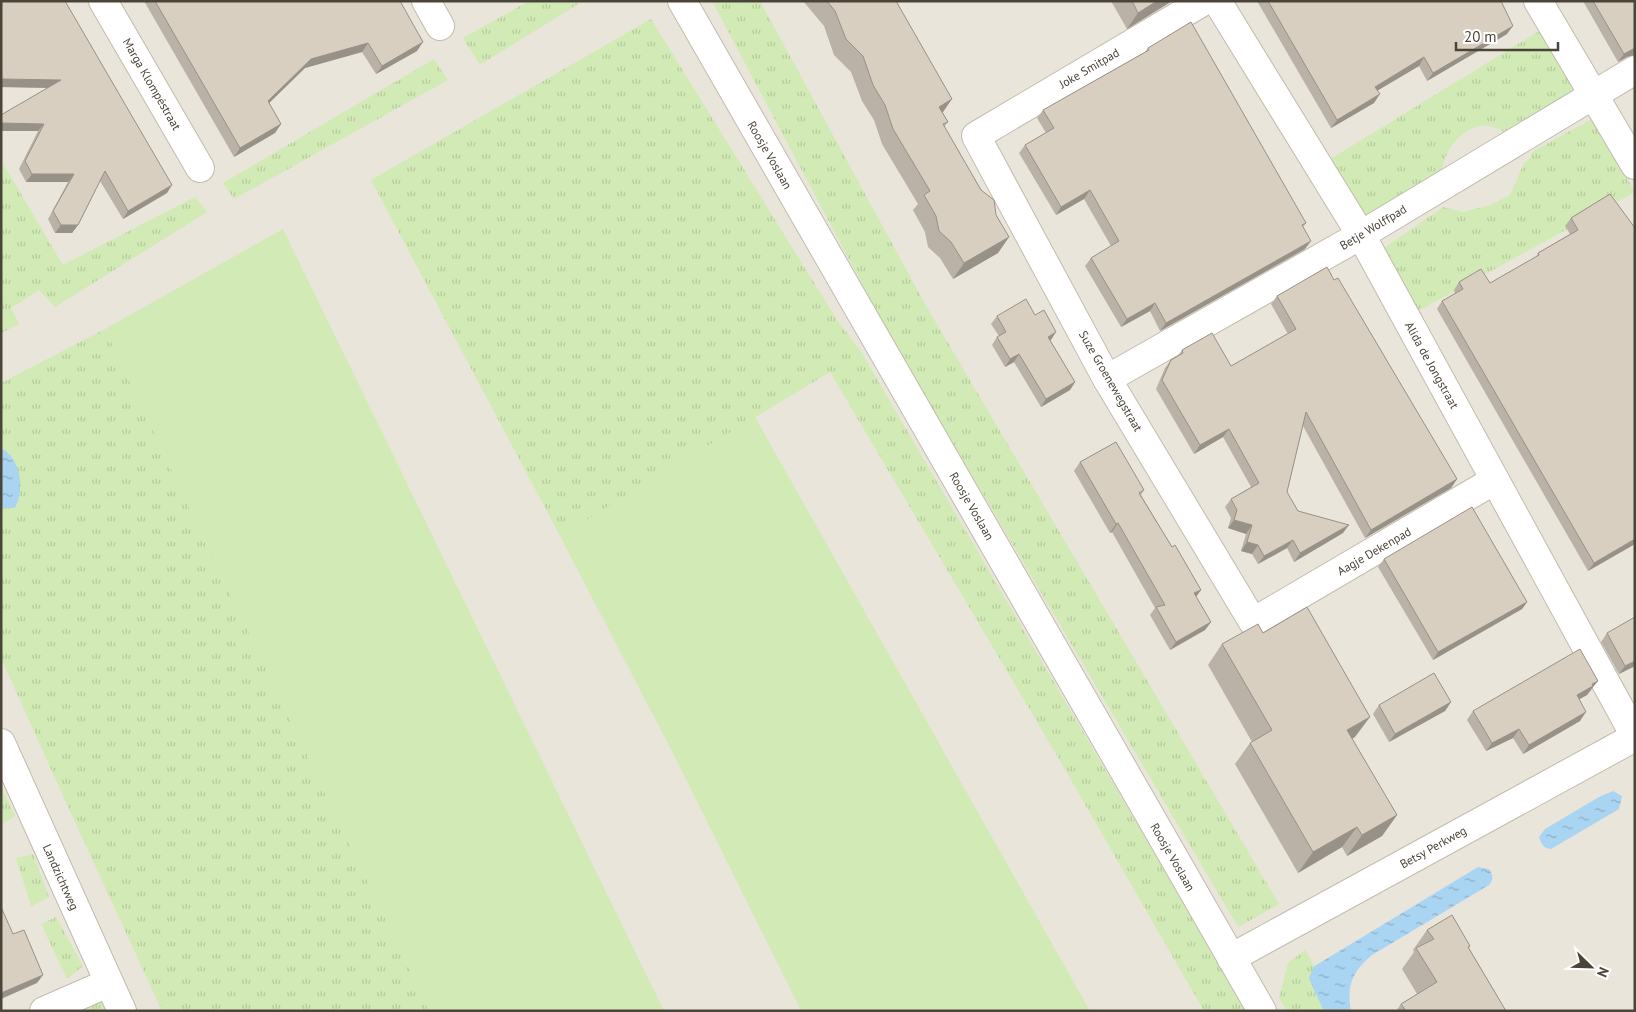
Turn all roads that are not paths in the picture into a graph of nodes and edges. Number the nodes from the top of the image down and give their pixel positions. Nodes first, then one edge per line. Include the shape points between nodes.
1 (103, 1) edge
2 (426, 1) edge
3 (682, 1) edge
4 (1204, 1) edge
5 (1217, 1) edge
6 (1538, 1) edge
7 (440, 26) dead end
8 (1635, 70) edge
9 (1592, 95) junction
10 (976, 136) joint
11 (1635, 165) edge
12 (200, 168) dead end
13 (1361, 235) junction
14 (1107, 378) junction
15 (1495, 480) junction
16 (1254, 622) joint
17 (1635, 736) edge
18 (1, 743) edge
19 (1231, 958) junction
20 (108, 983) junction
21 (44, 1011) edge
22 (122, 1011) edge
23 (1262, 1011) edge

1 - 12 street, Marga Klompéstraat
2 - 7 street
3 - 19 street, Roosje Voslaan
4 - 10 street, Joke Smitpad
5 - 13 street, Alida de Jongstraat
6 - 9 street
8 - 9 street, Betje Wolffpad
9 - 11 street
9 - 13 street, Betje Wolffpad
10 - 14 street, Suze Groenewegstraat
13 - 14 street, Betje Wolffpad
13 - 15 street, Alida de Jongstraat
14 - 16 street, Suze Groenewegstraat
15 - 16 street, Aagje Dekenpad
15 - 17 street, Alida de Jongstraat
17 - 19 street, Betsy Perkweg
18 - 20 street, Landzichtweg
19 - 23 street, Roosje Voslaan
20 - 21 street
20 - 22 street, Landzichtweg

